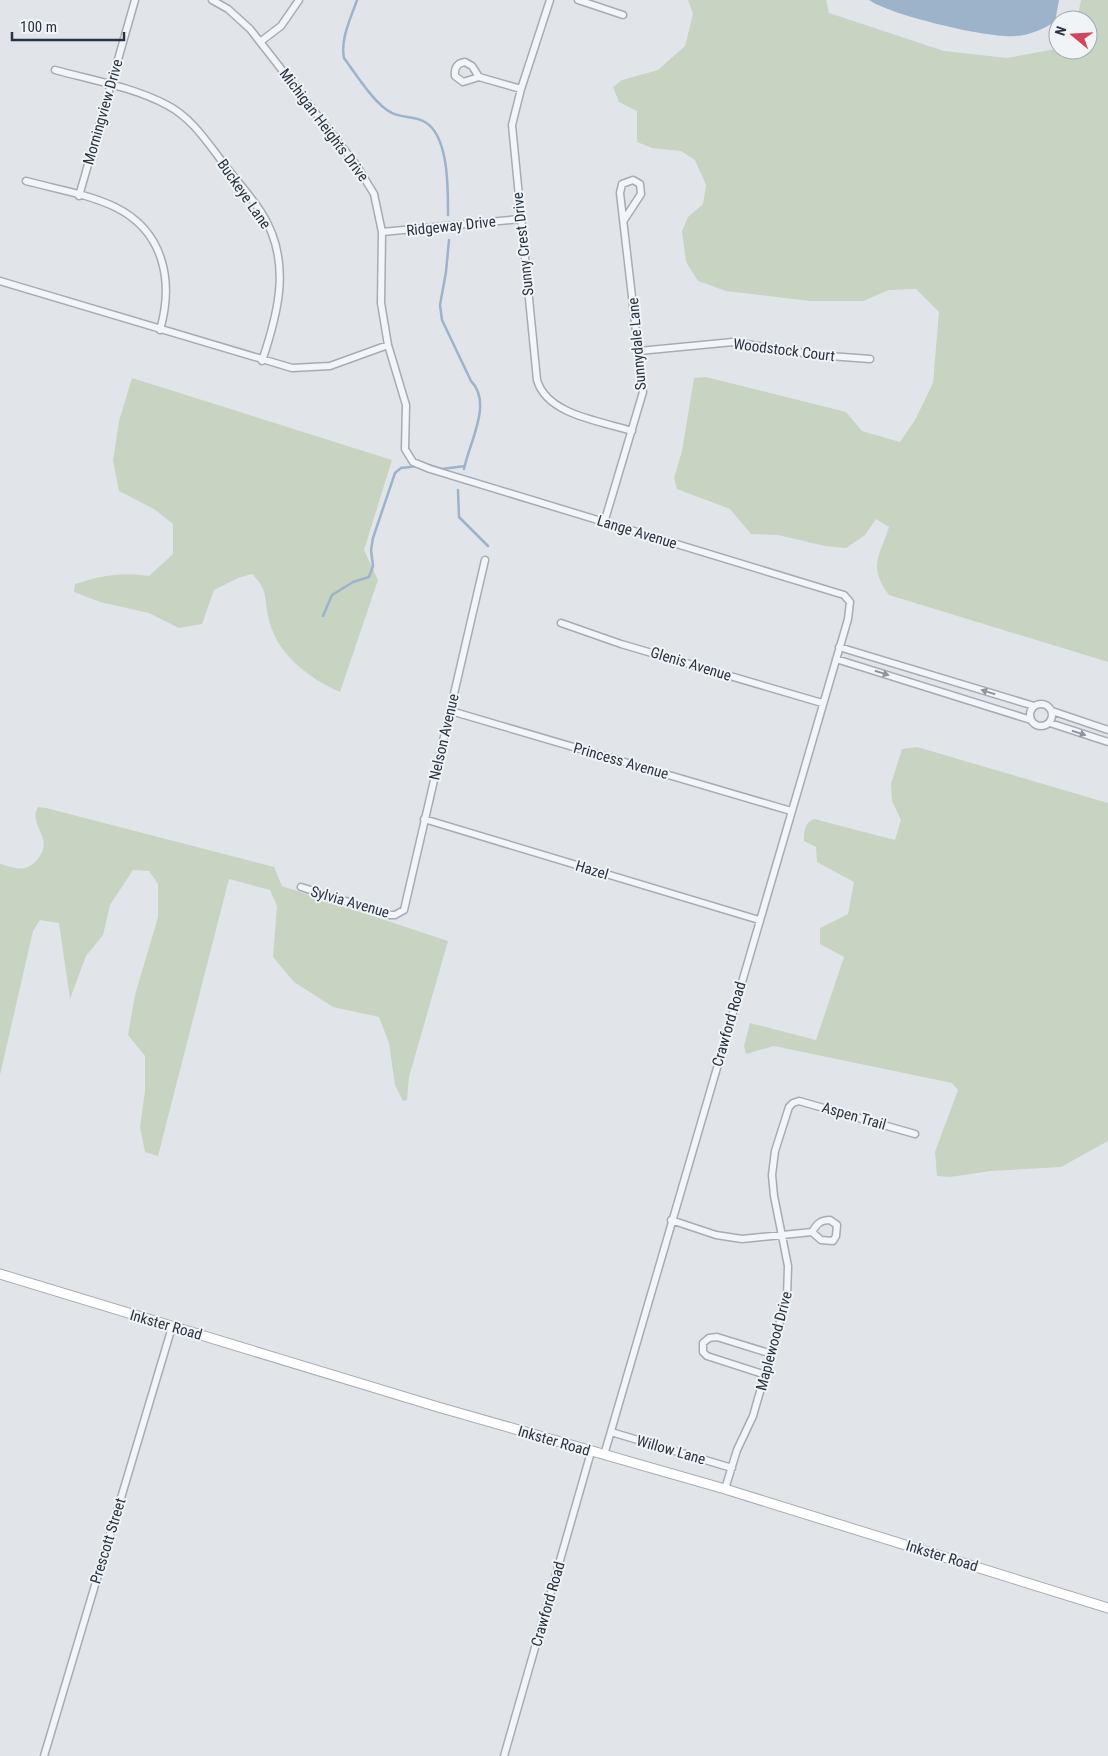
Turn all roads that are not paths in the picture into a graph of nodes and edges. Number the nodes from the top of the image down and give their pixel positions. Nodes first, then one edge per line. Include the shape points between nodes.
1 (135, 0) edge
2 (212, 0) edge
3 (298, 0) edge
4 (550, 0) edge
5 (578, 0) edge
6 (623, 14) dead end
7 (260, 42) junction
8 (55, 70) dead end
9 (480, 77) dead end
10 (110, 85) junction
11 (520, 89) junction
12 (26, 181) dead end
13 (79, 196) junction
14 (520, 219) junction
15 (624, 220) junction
16 (382, 232) junction
17 (0, 281) edge
18 (160, 330) junction
19 (388, 345) junction
20 (639, 351) junction
21 (870, 359) dead end
22 (262, 361) junction
23 (632, 431) junction
24 (430, 470) joint
25 (604, 523) junction
26 (485, 560) dead end
27 (844, 595) joint
28 (561, 623) dead end
29 (839, 647) junction
30 (836, 659) junction
31 (940, 677) junction
32 (937, 690) junction
33 (822, 703) junction
34 (1034, 706) junction
35 (451, 711) junction
36 (1052, 711) junction
37 (1031, 720) junction
38 (1050, 723) junction
39 (1108, 730) edge
40 (1108, 742) edge
41 (791, 811) junction
42 (424, 820) junction
43 (301, 887) dead end
44 (400, 914) joint
45 (759, 920) junction
46 (793, 1102) joint
47 (914, 1134) dead end
48 (671, 1220) junction
49 (812, 1232) dead end
50 (782, 1236) junction
51 (0, 1274) edge
52 (172, 1327) junction
53 (772, 1354) junction
54 (766, 1375) junction
55 (611, 1432) junction
56 (591, 1452) junction
57 (604, 1455) junction
58 (732, 1468) junction
59 (724, 1489) junction
60 (1108, 1608) edge
61 (44, 1756) edge
62 (504, 1756) edge

1 - 10 street, Morningview Drive
2 - 7 street, Michigan Heights Drive via 234,14
3 - 7 street via 281,26
4 - 11 street, Sunny Crest Drive
5 - 6 street
7 - 16 street, Michigan Heights Drive via 366,178 377,203
8 - 10 street, Buckeye Lane
9 - 11 street
10 - 13 street, Morningview Drive
10 - 22 street, Buckeye Lane via 153,98 184,116 269,226 277,247 281,282 278,311
11 - 14 street, Sunny Crest Drive via 512,134
12 - 13 street
13 - 18 street via 122,211 153,241 163,263 167,289
14 - 16 street, Ridgeway Drive
14 - 23 street, Sunny Crest Drive via 536,376 541,390 562,409
15 - 15 street, Sunnydale Lane via 620,190 626,181 633,180 640,184 642,194
15 - 20 street, Sunnydale Lane
16 - 19 street, Michigan Heights Drive via 380,303
17 - 18 street
18 - 22 street
19 - 22 street via 330,366 301,369
19 - 24 street, Michigan Heights Drive via 406,405 405,449 413,462
20 - 21 street, Woodstock Court via 733,342 816,355
20 - 23 street, Sunnydale Lane via 643,392
23 - 25 street, Sunnydale Lane
24 - 25 street, Lange Avenue
25 - 27 street, Lange Avenue
26 - 35 street, Nelson Avenue
27 - 29 street, Crawford Road via 850,600 851,608
28 - 33 street, Glenis Avenue
29 - 30 street, Crawford Road
29 - 31 street
30 -> 32 street
30 - 33 street, Crawford Road
31 - 32 street
34 -> 31 street
32 - 37 street
33 - 41 street, Crawford Road
34 - 36 street via 1046,704
34 - 37 street
35 - 41 street, Princess Avenue
35 - 42 street, Nelson Avenue
36 - 38 street
36 - 39 street
37 - 38 street via 1037,726
38 -> 40 street
41 - 45 street, Crawford Road
42 - 44 street, Nelson Avenue via 406,904
42 - 45 street, Hazel
43 - 44 street, Sylvia Avenue via 390,915
45 - 48 street, Crawford Road
46 - 47 street, Aspen Trail via 812,1104
46 - 50 street, Maplewood Drive via 786,1113 773,1164 774,1196
48 - 50 street via 732,1238
48 - 55 street, Crawford Road
49 - 50 street
50 - 53 street, Maplewood Drive via 788,1266 788,1288
51 - 52 street, Inkster Road
52 - 56 street, Inkster Road
52 - 61 street, Prescott Street
53 - 54 street, Maplewood Drive
53 - 54 street via 714,1336 703,1344 703,1352 707,1356
54 - 58 street, Maplewood Drive
55 - 57 street, Crawford Road
55 - 58 street, Willow Lane
56 - 57 street, Inkster Road
56 - 62 street, Crawford Road
57 - 59 street, Inkster Road
58 - 59 street, Maplewood Drive
59 - 60 street, Inkster Road

